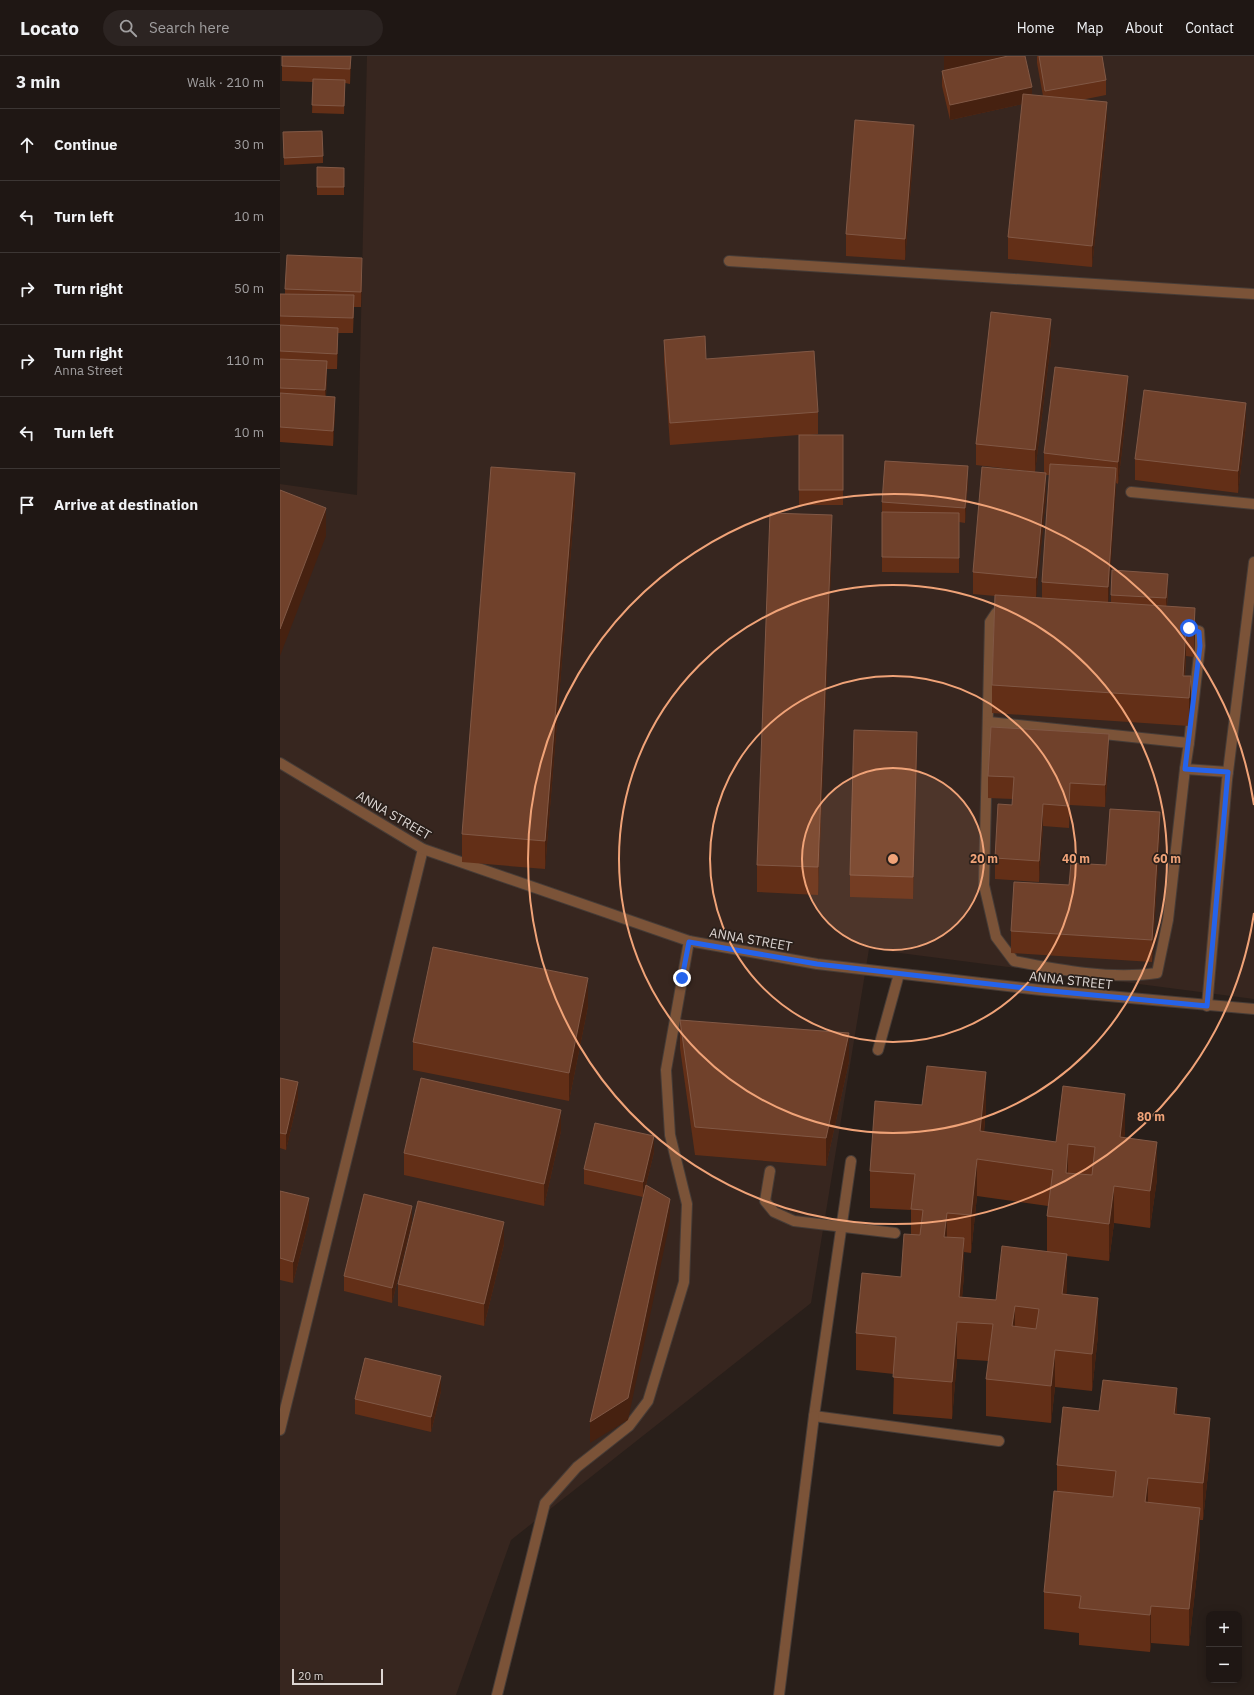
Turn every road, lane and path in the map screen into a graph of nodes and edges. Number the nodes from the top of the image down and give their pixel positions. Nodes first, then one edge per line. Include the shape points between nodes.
1 (728, 261) dead end
2 (1254, 294) edge
3 (1131, 492) dead end
4 (1254, 504) edge
5 (1254, 562) edge
6 (1017, 611) edge
7 (1174, 626) edge
8 (989, 722) junction
9 (1189, 743) junction
10 (280, 763) edge
11 (1185, 769) junction
12 (1228, 772) junction
13 (423, 849) junction
14 (689, 942) junction
15 (899, 974) junction
16 (1207, 1006) junction
17 (1254, 1009) edge
18 (878, 1050) dead end
19 (851, 1161) dead end
20 (770, 1171) dead end
21 (841, 1226) junction
22 (895, 1233) dead end
23 (814, 1416) junction
24 (280, 1430) edge
25 (999, 1441) dead end
26 (497, 1695) edge
27 (779, 1695) edge

1 - 2 street
3 - 4 street
5 - 12 street
6 - 8 street via 996,613 990,622
7 - 9 street via 1199,632 1200,646
8 - 9 street
8 - 11 street via 984,885 996,937 1014,961 1057,970 1136,976 1157,973 1168,920
9 - 11 street
10 - 13 street, ANNA STREET
11 - 12 street
12 - 16 street
13 - 14 street, ANNA STREET
13 - 24 street
14 - 15 street, ANNA STREET via 817,964
14 - 26 street via 666,1070 670,1135 687,1204 684,1282 648,1402 629,1426 577,1467 545,1503
15 - 16 street, ANNA STREET
15 - 18 street
16 - 17 street, ANNA STREET
19 - 21 street
20 - 21 street via 765,1201 774,1212 794,1221
21 - 22 street
21 - 23 street
23 - 25 street
23 - 27 street

